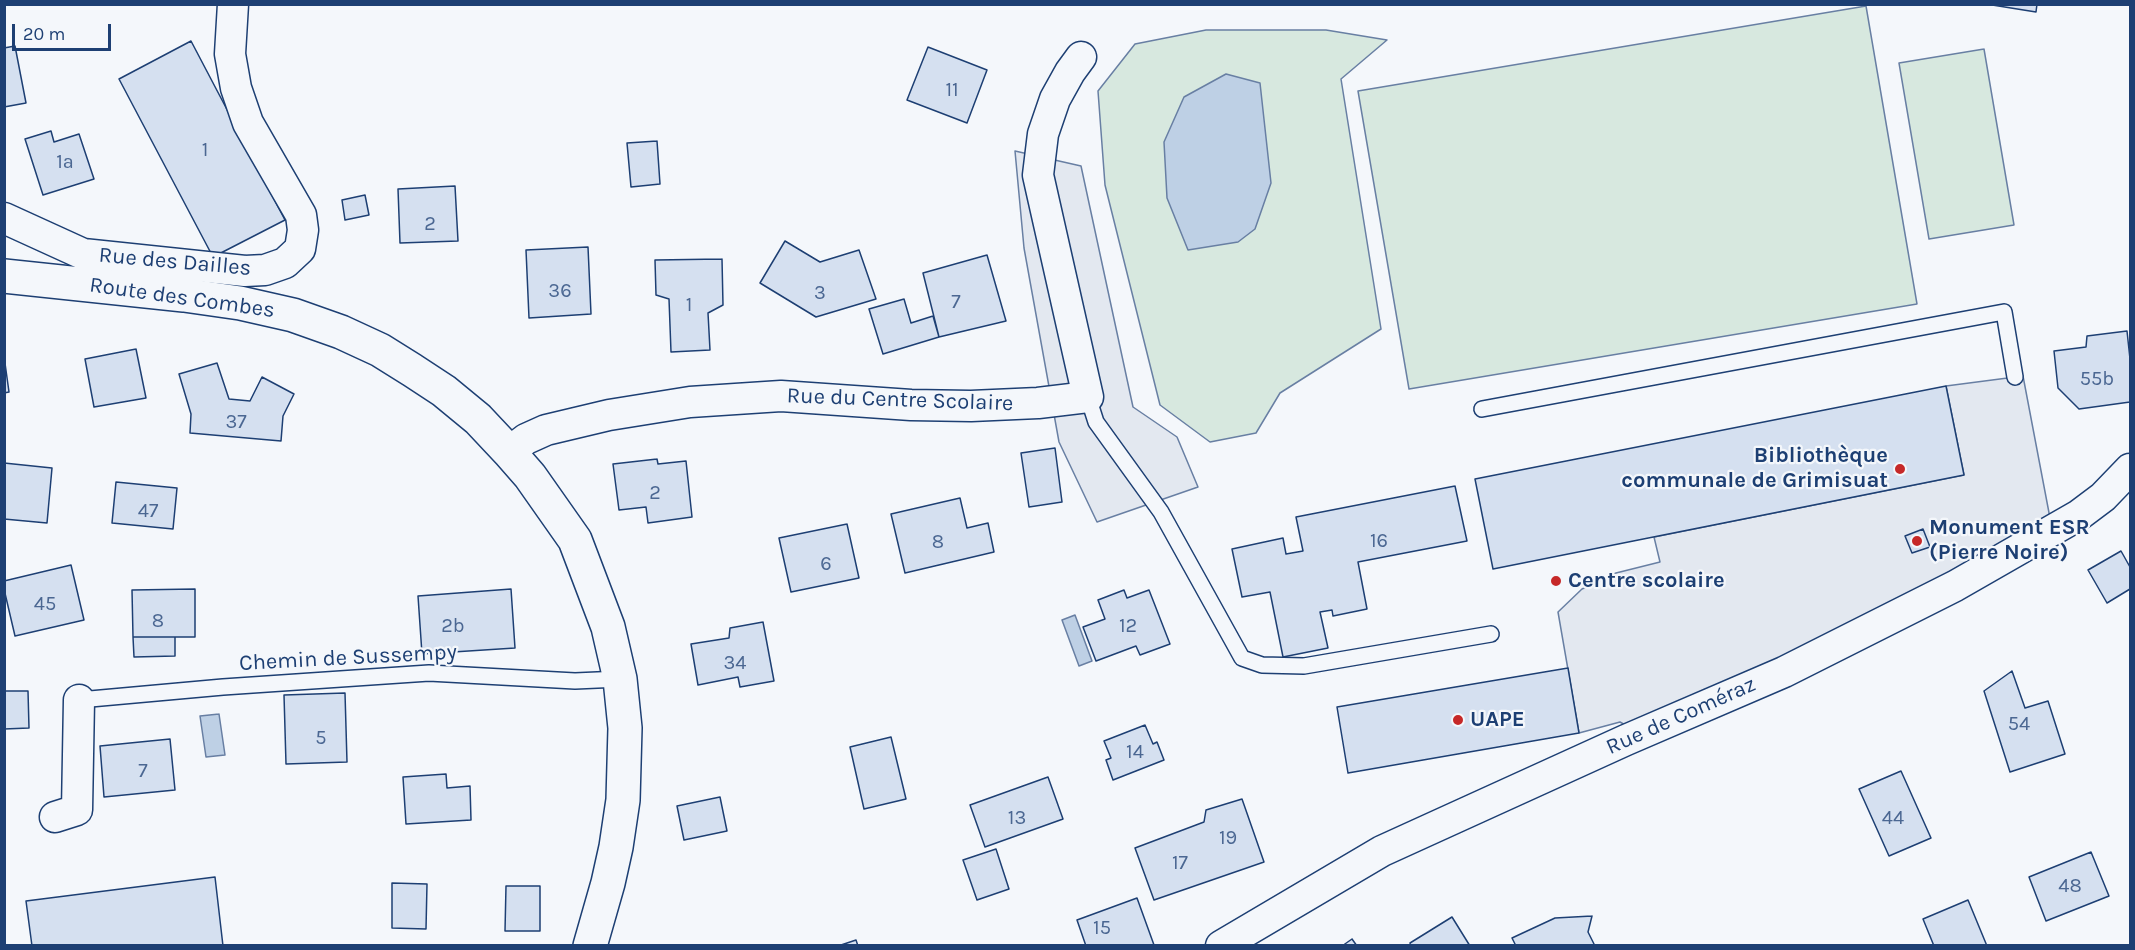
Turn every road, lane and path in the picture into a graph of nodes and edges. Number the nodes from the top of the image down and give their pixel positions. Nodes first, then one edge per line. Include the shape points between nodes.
1 (232, 4) edge
2 (1081, 57) dead end
3 (4, 219) edge
4 (4, 276) edge
5 (2015, 377) dead end
6 (1088, 397) junction
7 (1482, 409) dead end
8 (509, 452) junction
9 (2126, 480) edge
10 (1491, 634) dead end
11 (620, 679) junction
12 (79, 700) joint
13 (55, 817) dead end
14 (590, 945) edge
15 (1221, 945) edge

1 - 3 street, Rue des Dailles via 230,54 236,88 248,123 301,215 300,249 285,263 245,271 83,254
2 - 6 street via 1055,99 1043,134 1038,175
4 - 8 street, Route des Combes via 184,295 293,315 351,336 412,370 478,419
5 - 7 lane via 2004,312
6 - 8 street, Rue du Centre Scolaire via 971,406 782,396 690,402 546,430
6 - 10 lane via 1096,422 1161,512 1242,658 1262,665 1304,666
8 - 11 street, Route des Combes via 575,540 608,627
9 - 15 street, Rue de Coméraz via 2079,514 2043,529 1896,609 1382,851
11 - 12 lane, Chemin de Sussempy via 574,681 429,673
11 - 14 street, Route des Combes via 625,728 623,800 608,883
12 - 13 street via 77,810

